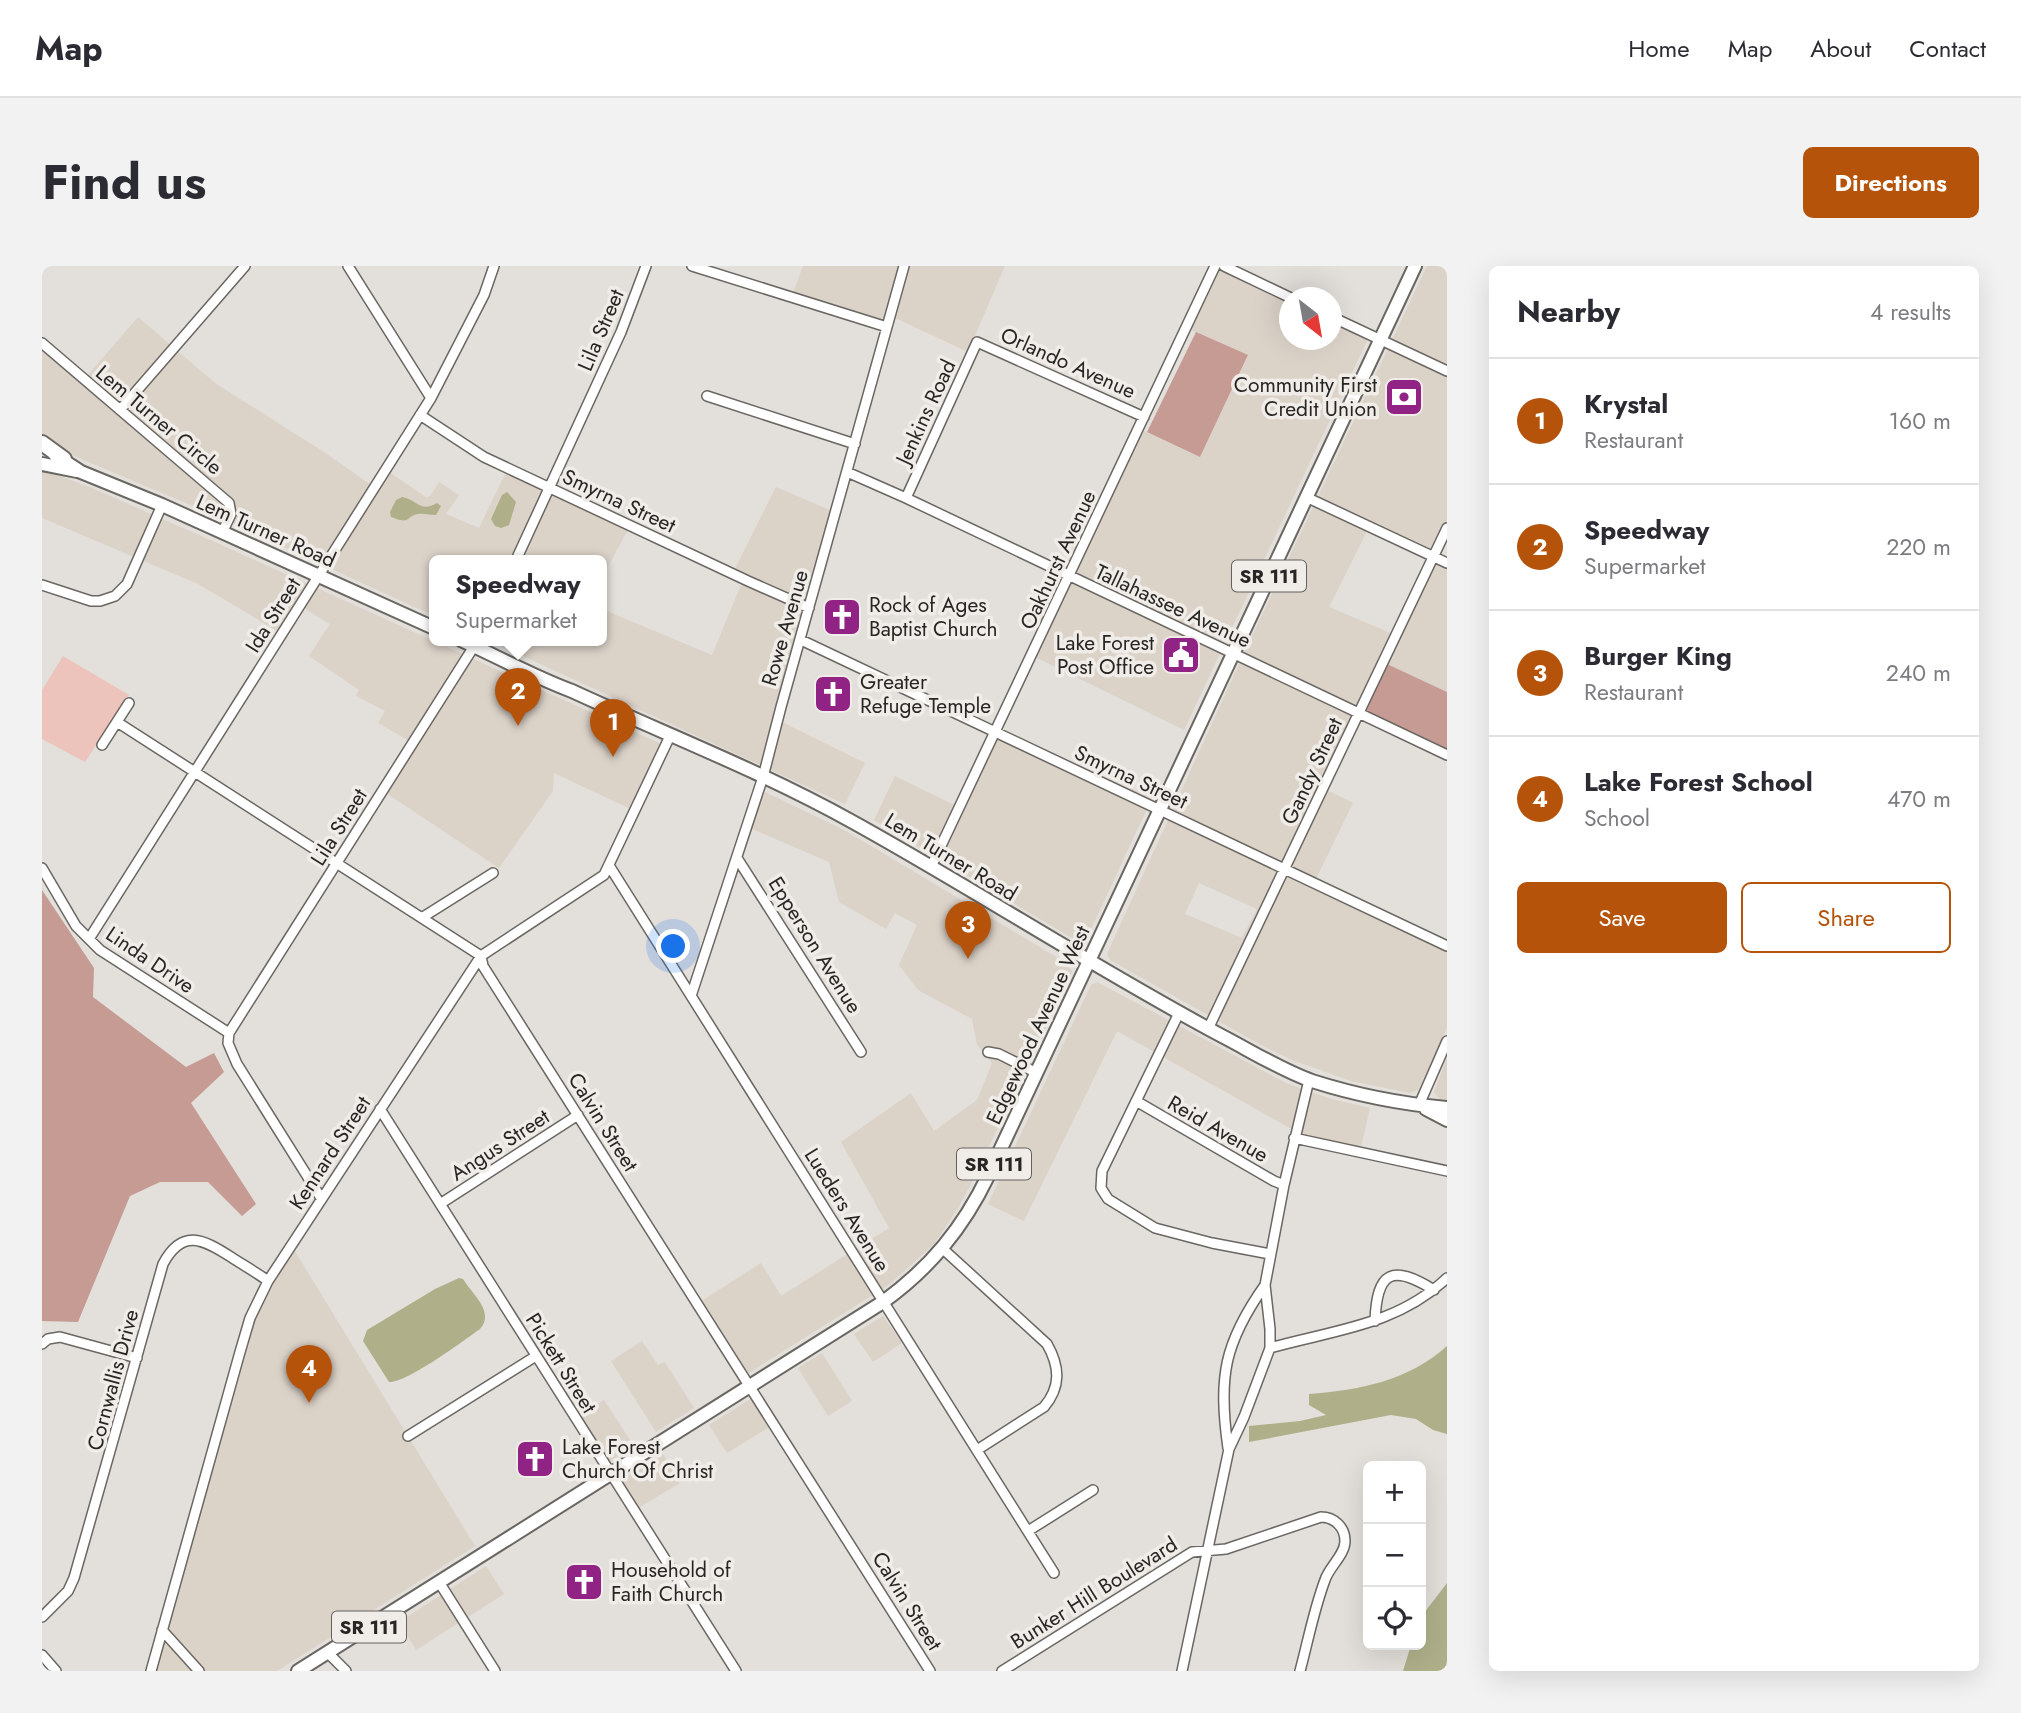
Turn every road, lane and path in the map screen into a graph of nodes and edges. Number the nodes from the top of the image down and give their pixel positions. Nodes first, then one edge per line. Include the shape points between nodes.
1 (245, 266) edge
2 (348, 266) edge
3 (494, 266) edge
4 (646, 266) edge
5 (692, 266) edge
6 (904, 266) edge
7 (1215, 266) edge
8 (1224, 266) edge
9 (1415, 266) edge
10 (1279, 292) edge
11 (1342, 322) edge
12 (887, 327) junction
13 (1380, 340) junction
14 (978, 342) joint
15 (42, 343) edge
16 (1447, 371) edge
17 (707, 396) dead end
18 (431, 398) junction
19 (120, 410) junction
20 (420, 415) junction
21 (1144, 417) junction
22 (42, 443) edge
23 (855, 444) junction
24 (42, 449) edge
25 (64, 459) junction
26 (42, 464) edge
27 (81, 472) junction
28 (847, 472) junction
29 (549, 488) junction
30 (1306, 497) junction
31 (906, 498) junction
32 (162, 505) junction
33 (1447, 527) edge
34 (222, 533) junction
35 (518, 555) edge
36 (1434, 556) junction
37 (1447, 562) edge
38 (318, 576) junction
39 (1069, 577) junction
40 (42, 585) edge
41 (809, 608) junction
42 (429, 626) edge
43 (801, 640) junction
44 (476, 646) edge
45 (481, 646) edge
46 (1232, 653) junction
47 (130, 703) dead end
48 (1359, 714) junction
49 (117, 722) junction
50 (995, 732) junction
51 (670, 736) junction
52 (103, 745) dead end
53 (1447, 755) edge
54 (194, 772) junction
55 (763, 777) junction
56 (1160, 810) junction
57 (737, 858) junction
58 (337, 863) junction
59 (610, 867) junction
60 (931, 867) junction
61 (42, 868) edge
62 (1285, 870) junction
63 (493, 873) dead end
64 (423, 917) junction
65 (89, 939) junction
66 (1447, 946) edge
67 (481, 956) junction
68 (1090, 962) junction
69 (691, 996) junction
70 (1179, 1013) junction
71 (1208, 1029) junction
72 (229, 1038) junction
73 (1447, 1041) edge
74 (861, 1052) dead end
75 (988, 1052) dead end
76 (1037, 1073) junction
77 (1309, 1080) junction
78 (1136, 1101) junction
79 (1419, 1105) junction
80 (1447, 1108) edge
81 (380, 1109) junction
82 (578, 1115) junction
83 (1447, 1120) edge
84 (1294, 1138) junction
85 (1447, 1171) edge
86 (1284, 1185) junction
87 (321, 1198) junction
88 (440, 1204) junction
89 (943, 1249) junction
90 (1270, 1254) junction
91 (1447, 1278) edge
92 (268, 1281) junction
93 (1265, 1285) junction
94 (1434, 1290) junction
95 (883, 1302) junction
96 (1375, 1321) junction
97 (45, 1341) edge
98 (1269, 1348) junction
99 (536, 1356) junction
100 (137, 1358) junction
101 (750, 1386) junction
102 (408, 1436) dead end
103 (1229, 1449) junction
104 (977, 1450) junction
105 (610, 1474) junction
106 (1094, 1490) dead end
107 (1028, 1531) junction
108 (1208, 1552) junction
109 (1054, 1573) dead end
110 (439, 1582) junction
111 (42, 1617) edge
112 (162, 1630) junction
113 (328, 1653) junction
114 (42, 1655) edge
115 (56, 1671) edge
116 (151, 1671) edge
117 (199, 1671) edge
118 (298, 1671) edge
119 (346, 1671) edge
120 (495, 1671) edge
121 (736, 1671) edge
122 (930, 1671) edge
123 (1002, 1671) edge
124 (1182, 1671) edge
125 (1300, 1671) edge

1 - 19 street
2 - 18 street
3 - 18 street, Ida Street
4 - 29 street, Lila Street via 621,332
5 - 12 street
6 - 12 street, Rowe Avenue
7 - 21 street, Oakhurst Avenue
8 - 10 street
9 - 13 main road, Edgewood Avenue West / SR 111
11 - 13 street
12 - 23 street, Rowe Avenue
13 - 16 street
13 - 30 main road, Edgewood Avenue West / SR 111
14 - 21 street, Orlando Avenue
14 - 31 street, Jenkins Road
15 - 19 street, Lem Turner Circle
17 - 23 street
18 - 20 street, Ida Street
19 - 34 street, Lem Turner Circle via 229,503 231,514
20 - 29 street, Smyrna Street via 484,457
20 - 38 street, Ida Street
21 - 39 street, Oakhurst Avenue
22 - 25 highway
23 - 28 street, Rowe Avenue
24 - 25 main road
25 - 27 main road
26 - 27 main road
27 - 32 main road, Lem Turner Road
28 - 31 street, Tallahassee Avenue
28 - 41 street, Rowe Avenue
29 - 35 street, Lila Street
29 - 41 street, Smyrna Street
30 - 36 street
30 - 46 main road, Edgewood Avenue West / SR 111
31 - 39 street, Tallahassee Avenue
32 - 34 main road, Lem Turner Road
32 - 40 street via 127,584 115,596 91,601
33 - 36 street, Gandy Street
34 - 38 main road, Lem Turner Road
36 - 37 street
36 - 48 street, Gandy Street
38 - 42 main road, Lem Turner Road
38 - 54 street, Ida Street
39 - 46 street, Tallahassee Avenue
39 - 50 street, Oakhurst Avenue
41 - 43 street, Rowe Avenue
43 - 50 street, Smyrna Street
43 - 55 street, Rowe Avenue
44 - 58 street, Lila Street
45 - 51 main road, Lem Turner Road via 542,680
46 - 48 street, Tallahassee Avenue
46 - 56 main road, Edgewood Avenue West / SR 111
47 - 49 street
48 - 53 street, Tallahassee Avenue
48 - 62 street, Gandy Street
49 - 52 street
49 - 54 street, Calvin Street
50 - 56 street, Smyrna Street
50 - 60 street, Oakhurst Avenue
51 - 55 main road, Lem Turner Road
51 - 59 street, Kennard Street
54 - 58 street, Calvin Street
54 - 65 street, Ida Street
55 - 57 street, Rowe Avenue
55 - 60 main road, Lem Turner Road
56 - 62 street, Smyrna Street
56 - 68 main road, Edgewood Avenue West / SR 111
57 - 69 street, Rowe Avenue
57 - 74 street, Epperson Avenue
58 - 64 street, Calvin Street
58 - 72 street, Lila Street
59 - 67 street, Kennard Street via 596,881
59 - 69 street, Lueders Avenue
60 - 68 main road, Lem Turner Road
61 - 65 street, Linda Drive via 72,920
62 - 66 street, Smyrna Street
62 - 71 street, Gandy Street
63 - 64 street
64 - 67 street, Calvin Street
65 - 72 street, Linda Drive
67 - 81 street, Kennard Street
67 - 82 street, Calvin Street via 483,966
68 - 70 main road, Lem Turner Road
68 - 76 main road, Edgewood Avenue West / SR 111
69 - 95 street, Lueders Avenue
70 - 71 main road, Lem Turner Road
70 - 78 street
71 - 77 main road, Lem Turner Road
72 - 87 street via 237,1064
73 - 79 street
75 - 76 street
76 - 89 main road, Edgewood Avenue West / SR 111 via 976,1201
77 - 79 main road, Lem Turner Road
77 - 84 street
78 - 86 street, Reid Avenue
78 - 90 street via 1102,1171 1101,1188 1108,1199 1155,1228
79 - 80 main road, Lem Turner Road
79 - 83 main road, Lem Turner Road
81 - 87 street, Kennard Street
81 - 88 street, Pickett Street
82 - 88 street, Angus Street
82 - 101 street, Calvin Street
84 - 85 street, Reid Avenue
84 - 86 street
86 - 90 street
87 - 92 street, Kennard Street
88 - 99 street, Pickett Street
89 - 95 main road, Edgewood Avenue West / SR 111
89 - 104 street via 1047,1344 1058,1370 1057,1384 1044,1407
90 - 93 street
91 - 94 street
92 - 100 street, Cornwallis Drive via 202,1240 178,1245 163,1264
92 - 112 street, Kennard Street via 240,1352
93 - 98 street
93 - 103 street via 1233,1337 1226,1360 1223,1413
94 - 96 street
94 - 96 street via 1415,1278 1394,1275 1380,1286
95 - 101 main road, Edgewood Avenue West / SR 111
95 - 104 street, Lueders Avenue
96 - 98 street
97 - 100 street via 60,1337
98 - 103 street
99 - 102 street
99 - 105 street, Pickett Street
100 - 111 street, Cornwallis Drive via 74,1578 68,1591
101 - 105 main road, Edgewood Avenue West / SR 111
101 - 122 street, Calvin Street
103 - 108 street
104 - 107 street, Lueders Avenue
105 - 110 main road, Edgewood Avenue West / SR 111
105 - 121 street, Pickett Street
106 - 107 street
107 - 109 street, Lueders Avenue
108 - 123 street, Bunker Hill Boulevard via 1192,1552
108 - 124 street
108 - 125 street, Bunker Hill Boulevard via 1321,1517 1338,1524 1344,1548 1325,1580
110 - 113 main road, Edgewood Avenue West / SR 111
110 - 120 street
112 - 116 street, Kennard Street
112 - 117 street
113 - 118 main road, Edgewood Avenue West / SR 111
113 - 119 street
114 - 115 street

